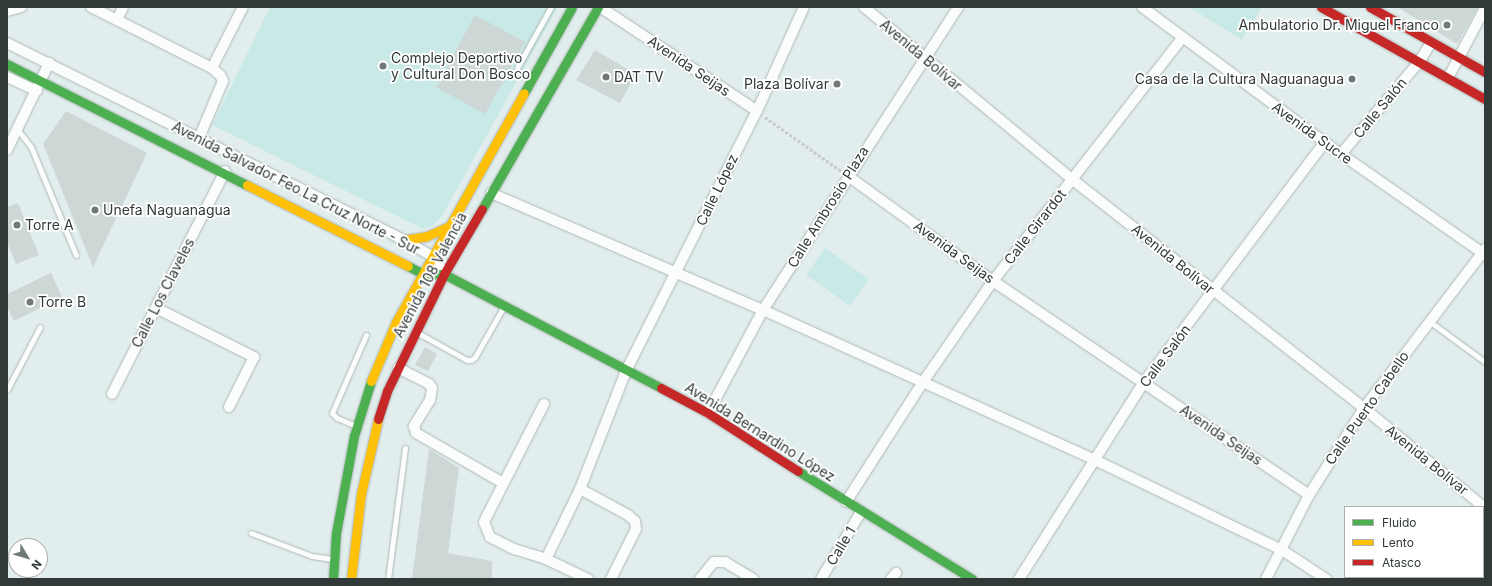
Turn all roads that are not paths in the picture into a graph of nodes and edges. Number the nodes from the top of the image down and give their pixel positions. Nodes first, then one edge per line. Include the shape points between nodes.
1 (21, 7) edge
2 (91, 7) edge
3 (123, 7) edge
4 (243, 7) edge
5 (551, 7) edge
6 (572, 7) edge
7 (599, 7) edge
8 (804, 7) edge
9 (864, 7) edge
10 (958, 7) edge
11 (1142, 7) edge
12 (1321, 7) edge
13 (1370, 7) edge
14 (1485, 8) edge
15 (7, 11) edge
16 (117, 20) junction
17 (1182, 38) junction
18 (1431, 42) junction
19 (7, 43) edge
20 (923, 58) junction
21 (1458, 58) junction
22 (1419, 62) junction
23 (7, 64) edge
24 (49, 64) junction
25 (212, 68) junction
26 (517, 68) dead end
27 (1485, 72) edge
28 (7, 77) edge
29 (1448, 78) junction
30 (42, 81) junction
31 (37, 91) junction
32 (1485, 99) edge
33 (756, 110) junction
34 (18, 129) junction
35 (199, 138) junction
36 (1325, 142) junction
37 (7, 150) edge
38 (1341, 154) junction
39 (225, 171) junction
40 (848, 176) junction
41 (1073, 180) junction
42 (491, 193) junction
43 (449, 226) junction
44 (403, 240) junction
45 (1484, 252) edge
46 (76, 255) dead end
47 (434, 257) junction
48 (424, 274) junction
49 (444, 274) junction
50 (676, 274) junction
51 (993, 281) junction
52 (1214, 292) junction
53 (504, 306) junction
54 (156, 308) junction
55 (763, 310) junction
56 (1429, 321) junction
57 (40, 327) dead end
58 (415, 331) junction
59 (366, 335) dead end
60 (1485, 362) edge
61 (398, 368) junction
62 (626, 371) junction
63 (923, 382) junction
64 (1144, 382) junction
65 (7, 390) edge
66 (112, 394) dead end
67 (544, 404) dead end
68 (229, 408) dead end
69 (1364, 408) junction
70 (708, 413) junction
71 (357, 426) junction
72 (405, 448) dead end
73 (1095, 460) junction
74 (503, 483) junction
75 (580, 490) junction
76 (1309, 495) junction
77 (846, 502) junction
78 (1483, 506) edge
79 (861, 512) junction
80 (250, 532) dead end
81 (1282, 550) junction
82 (334, 559) junction
83 (546, 559) junction
84 (333, 579) edge
85 (351, 579) edge
86 (388, 579) edge
87 (588, 579) edge
88 (611, 579) edge
89 (700, 579) edge
90 (753, 579) edge
91 (821, 579) edge
92 (972, 579) edge
93 (1019, 579) edge
94 (1266, 579) edge
95 (1326, 579) edge

1 - 15 street
2 - 16 street
3 - 16 street
4 - 25 street
5 - 26 lane
6 - 43 street, Avenida 108 Valencia
7 - 33 street, Avenida Seijas
7 - 42 street, Avenida 108 Valencia
8 - 33 street, Calle López
9 - 20 street, Avenida Bolívar
10 - 20 street, Calle Ambrosio Plaza
11 - 17 street, Avenida Sucre
12 - 22 street
13 - 18 street
14 - 21 street
16 - 25 street
17 - 36 street, Avenida Sucre
17 - 41 street, Calle Girardot
18 - 21 street
18 - 22 street
19 - 24 street, Avenida Salvador Feo La Cruz Norte - Sur
20 - 40 street, Calle Ambrosio Plaza
20 - 41 street, Avenida Bolívar
21 - 27 street
21 - 29 street
22 - 29 street
22 - 38 street, Calle Salón
23 - 30 street, Avenida Salvador Feo La Cruz Norte - Sur
24 - 30 street
24 - 35 street, Avenida Salvador Feo La Cruz Norte - Sur
25 - 35 street via 223,81
28 - 31 street
29 - 32 street
30 - 31 street
30 - 39 street, Avenida Salvador Feo La Cruz Norte - Sur
31 - 34 street
33 - 50 street, Calle López
34 - 37 street
34 - 46 lane via 31,147
35 - 44 street, Avenida Salvador Feo La Cruz Norte - Sur
36 - 38 street, Avenida Sucre
36 - 52 street, Calle Salón
38 - 45 street, Avenida Sucre
39 - 48 street, Avenida Salvador Feo La Cruz Norte - Sur
39 - 54 street, Calle Los Claveles
40 - 51 street, Avenida Seijas
40 - 55 street, Calle Ambrosio Plaza
41 - 51 street, Calle Girardot
41 - 52 street, Avenida Bolívar
42 - 49 street, Avenida 108 Valencia
42 - 50 street
43 - 44 street via 427,236
43 - 47 street, Avenida 108 Valencia
44 - 47 street, Avenida Salvador Feo La Cruz Norte - Sur
45 - 56 street, Calle Puerto Cabello
47 - 48 street, Avenida 108 Valencia
47 - 49 street, Avenida Salvador Feo La Cruz Norte - Sur
48 - 49 street, Avenida Salvador Feo La Cruz Norte - Sur
48 - 71 street, Avenida 108 Valencia via 394,329 370,383
49 - 53 street, Avenida Bernardino López
49 - 58 street, Avenida 108 Valencia
50 - 55 street
50 - 62 street, Calle López
51 - 63 street, Calle Girardot
51 - 64 street, Avenida Seijas
52 - 64 street, Calle Salón
52 - 69 street, Avenida Bolívar
53 - 58 lane via 471,360
53 - 62 street, Avenida Bernardino López
54 - 66 street, Calle Los Claveles
54 - 68 street via 254,357
55 - 63 street
55 - 70 street, Calle Ambrosio Plaza
56 - 60 lane
56 - 69 street, Calle Puerto Cabello
57 - 65 lane
58 - 61 street, Avenida 108 Valencia
59 - 71 lane via 332,413 337,418
61 - 74 street via 432,388 430,400 414,426 416,433
61 - 85 street, Avenida 108 Valencia via 387,391 371,442 354,533
62 - 70 street, Avenida Bernardino López
62 - 75 street, Calle López
63 - 73 street
63 - 77 street, Calle Girardot
64 - 73 street, Calle Salón
64 - 76 street, Avenida Seijas
67 - 74 street
69 - 76 street, Calle Puerto Cabello
69 - 78 street, Avenida Bolívar
70 - 77 street, Avenida Bernardino López
71 - 82 street, Avenida 108 Valencia via 341,504
72 - 86 lane
73 - 81 street
73 - 93 street, Calle Salón
74 - 83 street via 484,522 490,537
75 - 83 street, Calle López
75 - 88 street via 628,514 635,521 636,529
76 - 81 street, Calle Puerto Cabello
77 - 79 street, Avenida Bernardino López
79 - 91 street, Calle 1
79 - 92 street, Avenida Bernardino López
80 - 82 lane via 312,556
81 - 94 street, Calle Puerto Cabello
81 - 95 street
82 - 84 street, Avenida 108 Valencia
83 - 87 street
89 - 90 street via 714,562 725,562

